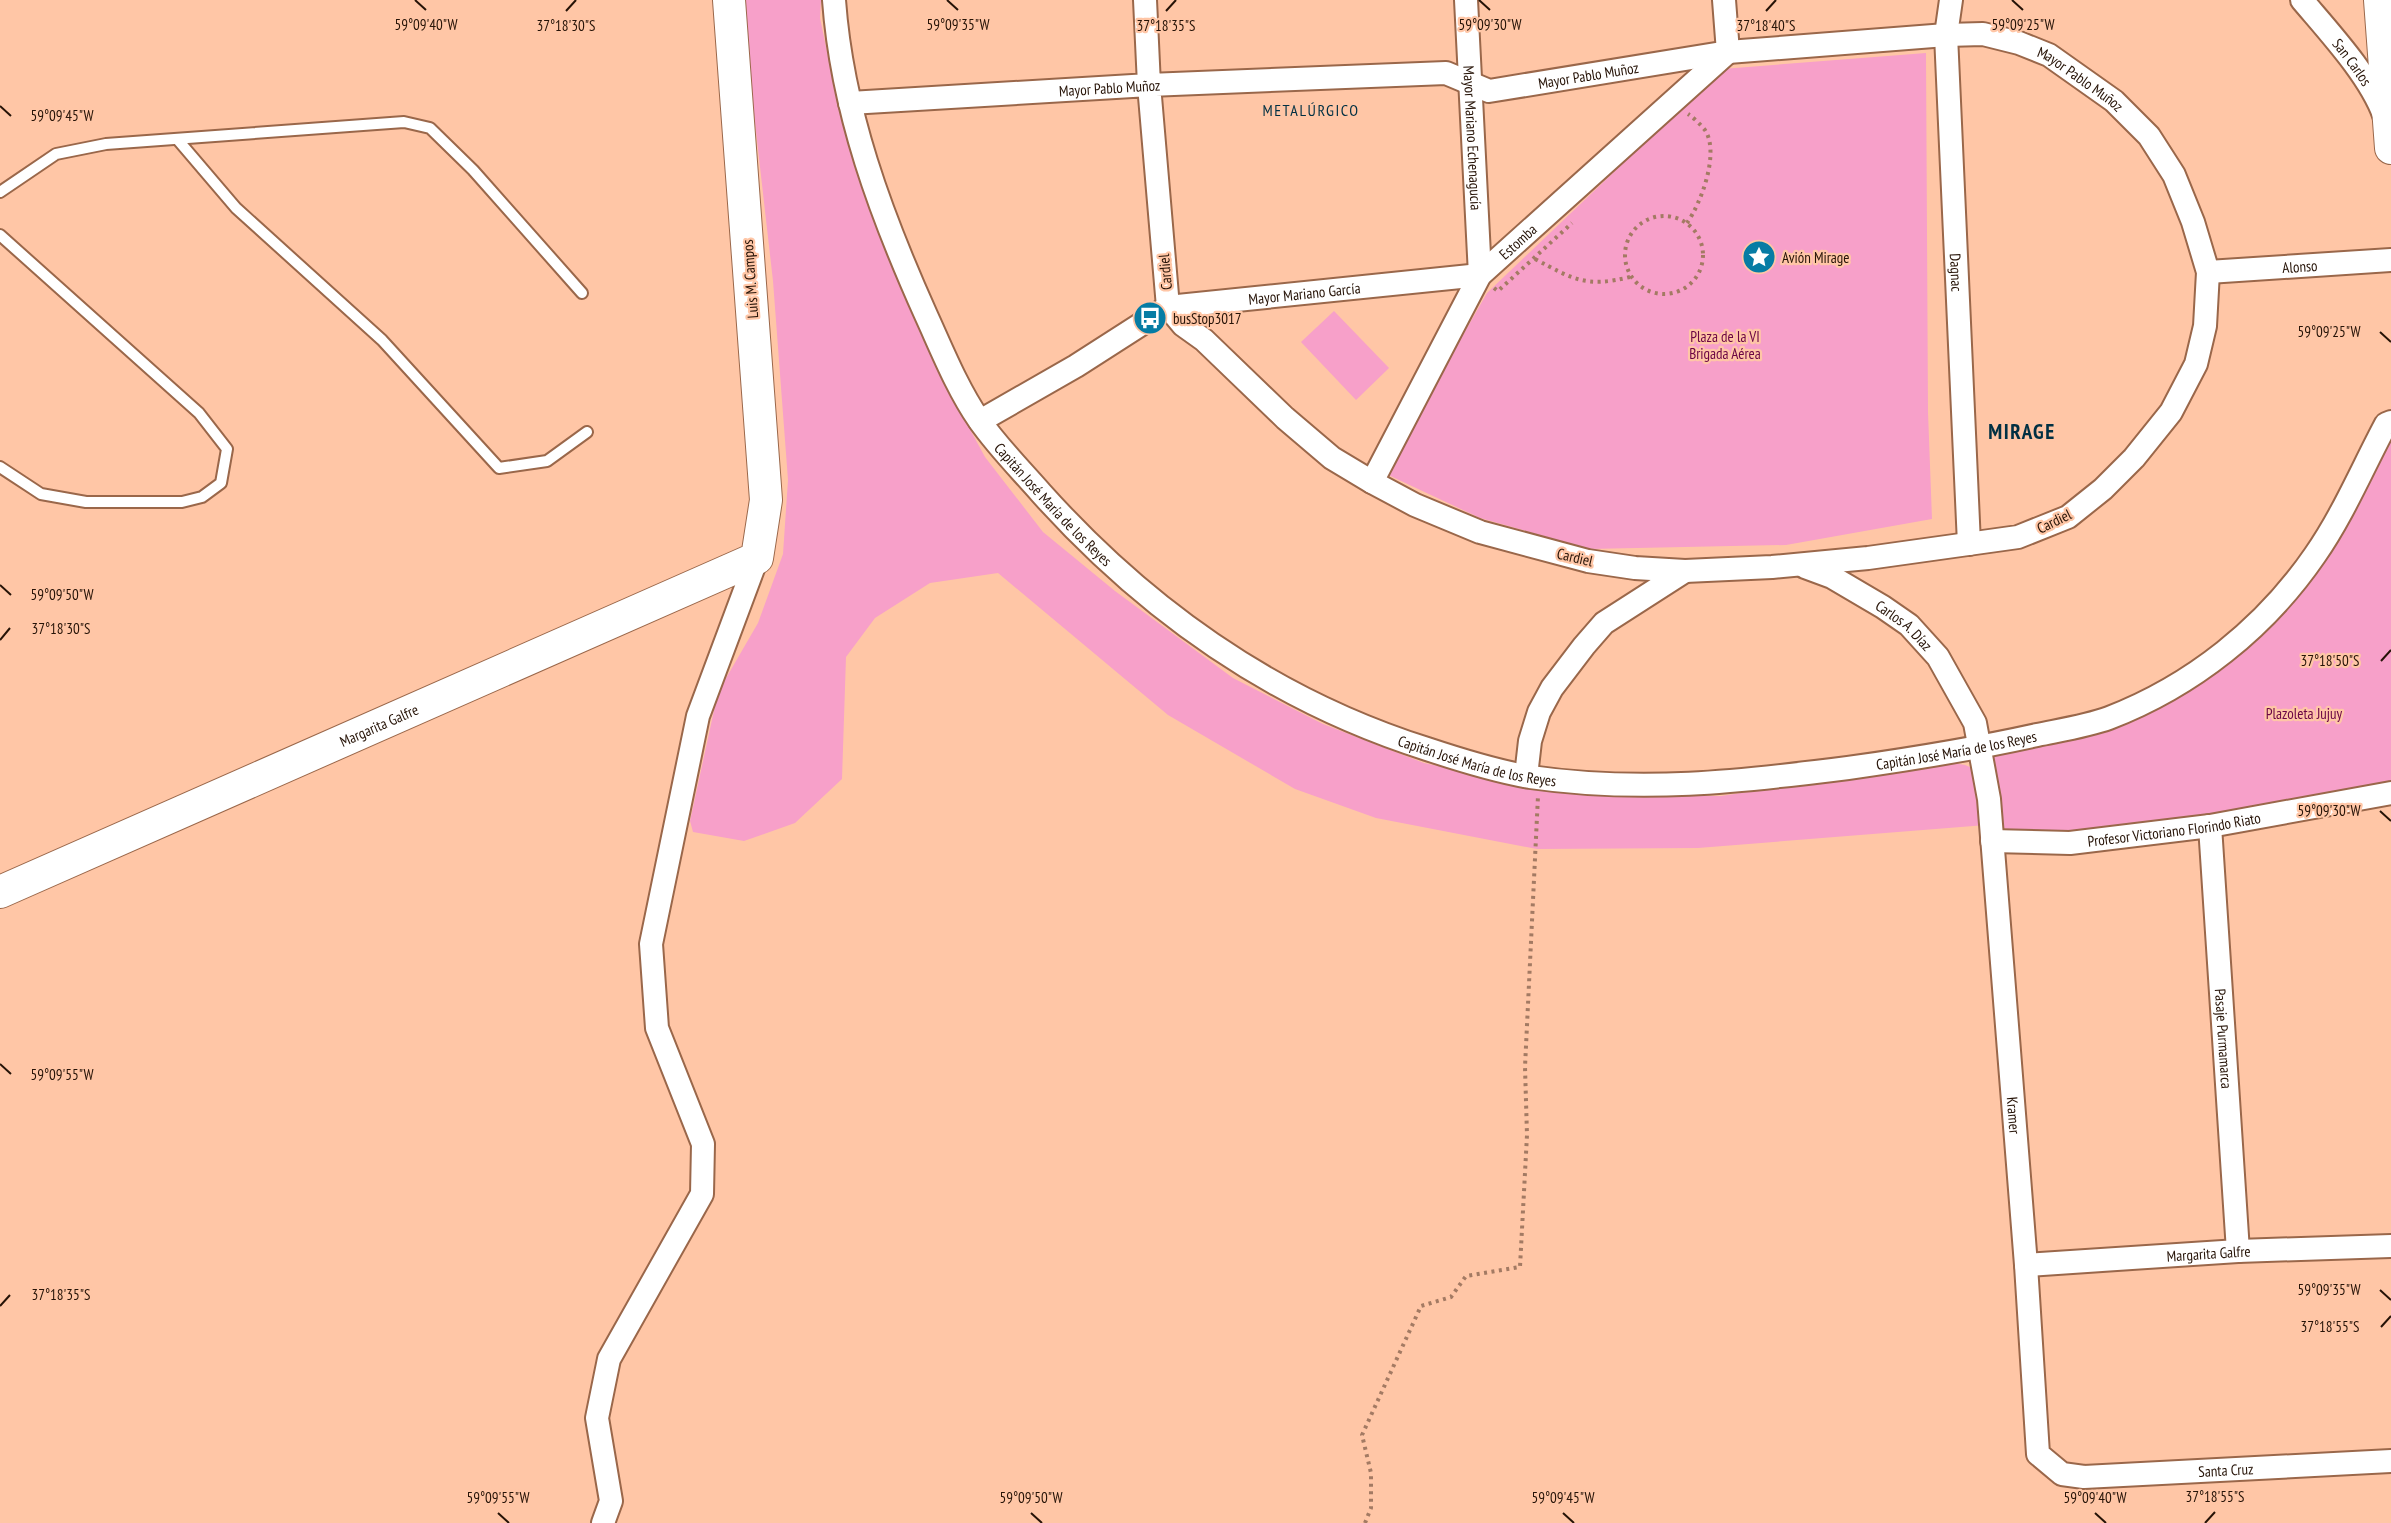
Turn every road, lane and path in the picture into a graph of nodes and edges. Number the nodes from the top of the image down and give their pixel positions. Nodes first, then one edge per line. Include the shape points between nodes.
1 (729, 0) edge
2 (834, 0) edge
3 (1145, 0) edge
4 (1466, 0) edge
5 (1724, 0) edge
6 (1950, 0) edge
7 (2302, 0) edge
8 (2380, 0) edge
9 (1946, 35) junction
10 (1728, 52) junction
11 (1469, 83) junction
12 (1149, 86) junction
13 (850, 103) junction
14 (1686, 112) dead end
15 (2391, 139) edge
16 (178, 140) junction
17 (0, 192) edge
18 (1687, 223) junction
19 (0, 235) edge
20 (1535, 259) dead end
21 (2391, 260) edge
22 (2208, 272) junction
23 (1480, 275) junction
24 (1630, 278) junction
25 (582, 293) dead end
26 (1168, 307) junction
27 (980, 421) junction
28 (2391, 422) edge
29 (587, 432) dead end
30 (0, 467) edge
31 (1372, 482) junction
32 (1969, 544) junction
33 (757, 558) junction
34 (1772, 567) junction
35 (1685, 571) junction
36 (1980, 747) junction
37 (1533, 777) junction
38 (2391, 793) edge
39 (2210, 826) junction
40 (1992, 841) junction
41 (0, 892) edge
42 (2391, 1246) edge
43 (2238, 1251) junction
44 (2026, 1265) junction
45 (2391, 1461) edge
46 (2062, 1474) joint
47 (603, 1523) edge
48 (1365, 1523) edge

1 - 33 street, Luis M. Campos via 766,500
2 - 13 street, Capitán José María de los Reyes via 837,43
3 - 12 street, Cardiel
4 - 11 street, Mayor Mariano Echenagucía
5 - 10 street
6 - 9 street, Dagnac
7 - 15 street, San Carlos via 2379,100
8 - 15 street
9 - 10 street, Mayor Pablo Muñoz
9 - 22 street, Mayor Pablo Muñoz via 1983,34 2019,43 2049,55 2114,101 2149,136 2174,175
9 - 32 street, Dagnac
10 - 11 street, Mayor Pablo Muñoz via 1489,91
10 - 23 street, Estomba
11 - 12 street, Mayor Pablo Muñoz via 1446,73
11 - 23 street, Mayor Mariano Echenagucía
12 - 13 street, Mayor Pablo Muñoz
12 - 26 street, Cardiel
13 - 27 street, Capitán José María de los Reyes via 874,190 900,257 956,380
14 - 18 path via 1706,131 1710,144 1704,189
16 - 17 lane via 106,144 56,154
16 - 25 lane via 404,122 430,128
16 - 29 lane via 236,208 382,340 500,468 547,461
18 - 24 path via 1662,215 1646,220 1632,231 1624,253
18 - 24 path via 1702,244 1703,261 1697,277 1684,289 1670,294 1654,294
19 - 30 lane via 199,413 227,449 221,483 202,497 182,502 86,502 41,494
20 - 24 path via 1575,280 1603,283
21 - 22 street, Alonso
22 - 32 street, Cardiel via 2205,326 2196,364 2171,412 2134,458 2067,517 2018,537
23 - 26 street, Mayor Mariano García
23 - 31 street, Estomba
26 - 27 street, Mayor Mariano García
26 - 31 street, Cardiel via 1183,325 1332,458
27 - 37 street, Capitán José María de los Reyes via 1082,538 1123,576 1163,609 1246,666 1294,694 1401,741
28 - 36 street, Capitán José María de los Reyes via 2386,424 2318,552 2260,623 2222,654 2186,680 2105,720
31 - 35 street, Cardiel via 1480,532 1531,547 1588,561
32 - 34 street, Cardiel
33 - 41 street, Margarita Galfre
33 - 47 street via 698,716 651,944 657,1028 704,1144 702,1194 609,1359 597,1418 610,1501
34 - 35 street, Cardiel
34 - 36 street, Carlos A. Díaz via 1808,567 1832,577 1909,625 1938,657 1957,689 1976,723
35 - 37 street via 1604,623 1552,688 1530,741
36 - 37 street, Capitán José María de los Reyes via 1715,784 1630,786
36 - 40 street, Kramer
37 - 48 path via 1525,1067 1527,1135 1520,1267 1466,1276 1451,1297 1421,1306 1362,1435 1371,1473 1371,1508
38 - 39 street, Profesor Victoriano Florindo Riato
39 - 40 street, Profesor Victoriano Florindo Riato via 2070,843
39 - 43 street, Pasaje Purmamarca
40 - 44 street, Kramer
42 - 43 street, Margarita Galfre
43 - 44 street, Margarita Galfre
44 - 46 street, Kramer via 2038,1454
45 - 46 street, Santa Cruz via 2084,1477

